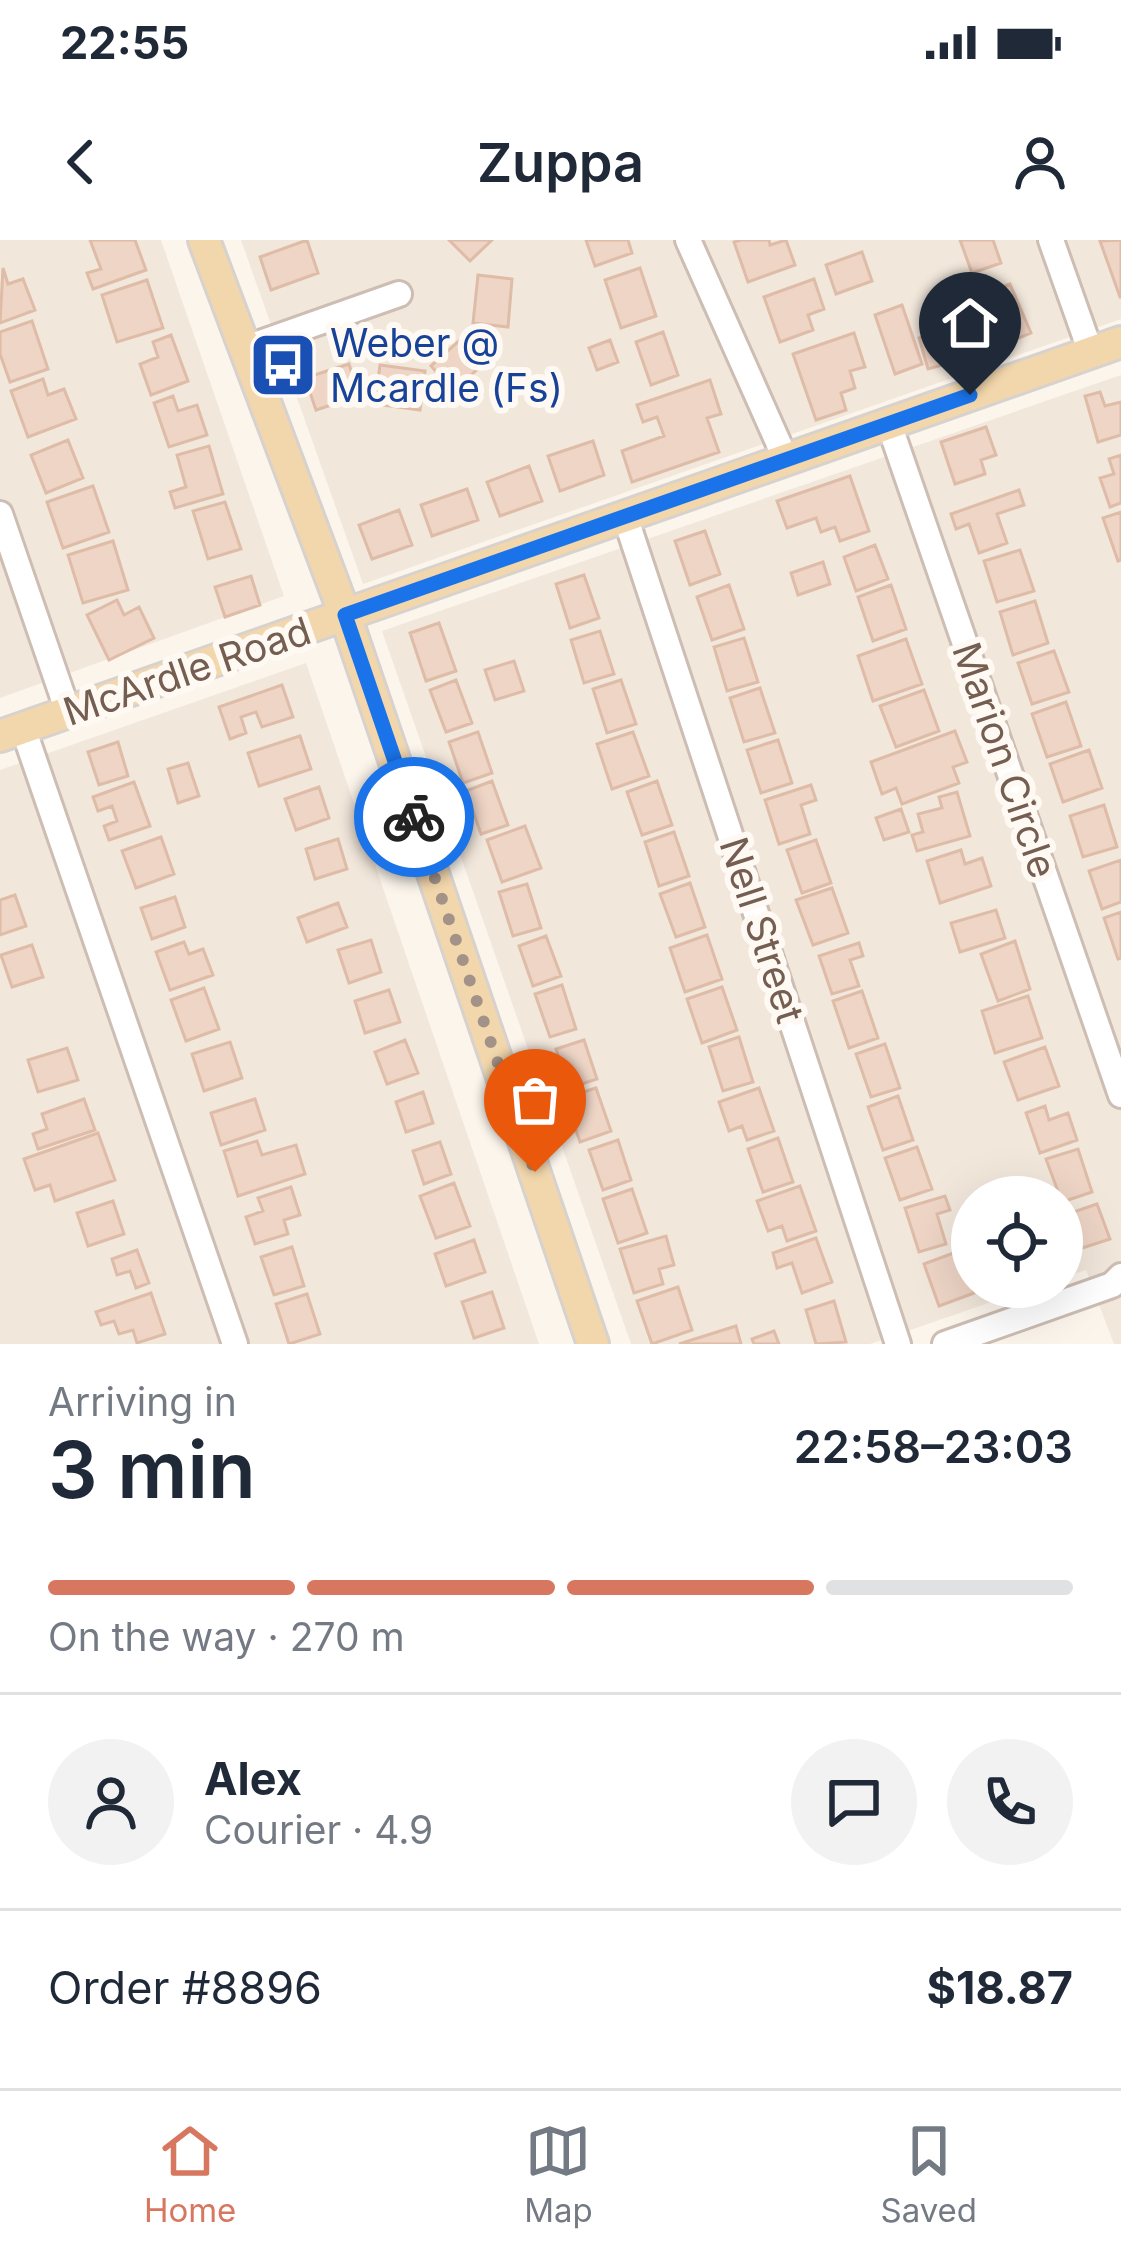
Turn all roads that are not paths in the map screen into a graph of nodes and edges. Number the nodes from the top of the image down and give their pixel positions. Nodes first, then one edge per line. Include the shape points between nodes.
1 (204, 240) edge
2 (688, 240) edge
3 (1051, 240) edge
4 (399, 294) dead end
5 (1121, 342) edge
6 (243, 349) junction
7 (1091, 353) junction
8 (889, 424) junction
9 (786, 460) junction
10 (0, 514) edge
11 (626, 517) junction
12 (345, 615) junction
13 (68, 712) junction
14 (11, 732) edge
15 (1121, 1095) edge
16 (1121, 1276) edge
17 (235, 1344) edge
18 (593, 1344) edge
19 (898, 1344) edge
20 (945, 1344) edge

1 - 6 main road
2 - 9 street
3 - 7 street
4 - 6 street
5 - 7 main road, McArdle Road
6 - 12 main road
7 - 8 main road, McArdle Road
8 - 9 main road, McArdle Road
8 - 15 street, Marion Circle
9 - 11 main road, McArdle Road
10 - 13 street
11 - 12 main road, McArdle Road
11 - 19 street, Nell Street
12 - 13 main road, McArdle Road
12 - 18 main road
13 - 14 main road, McArdle Road
14 - 17 street
16 - 20 street via 1112,1286

